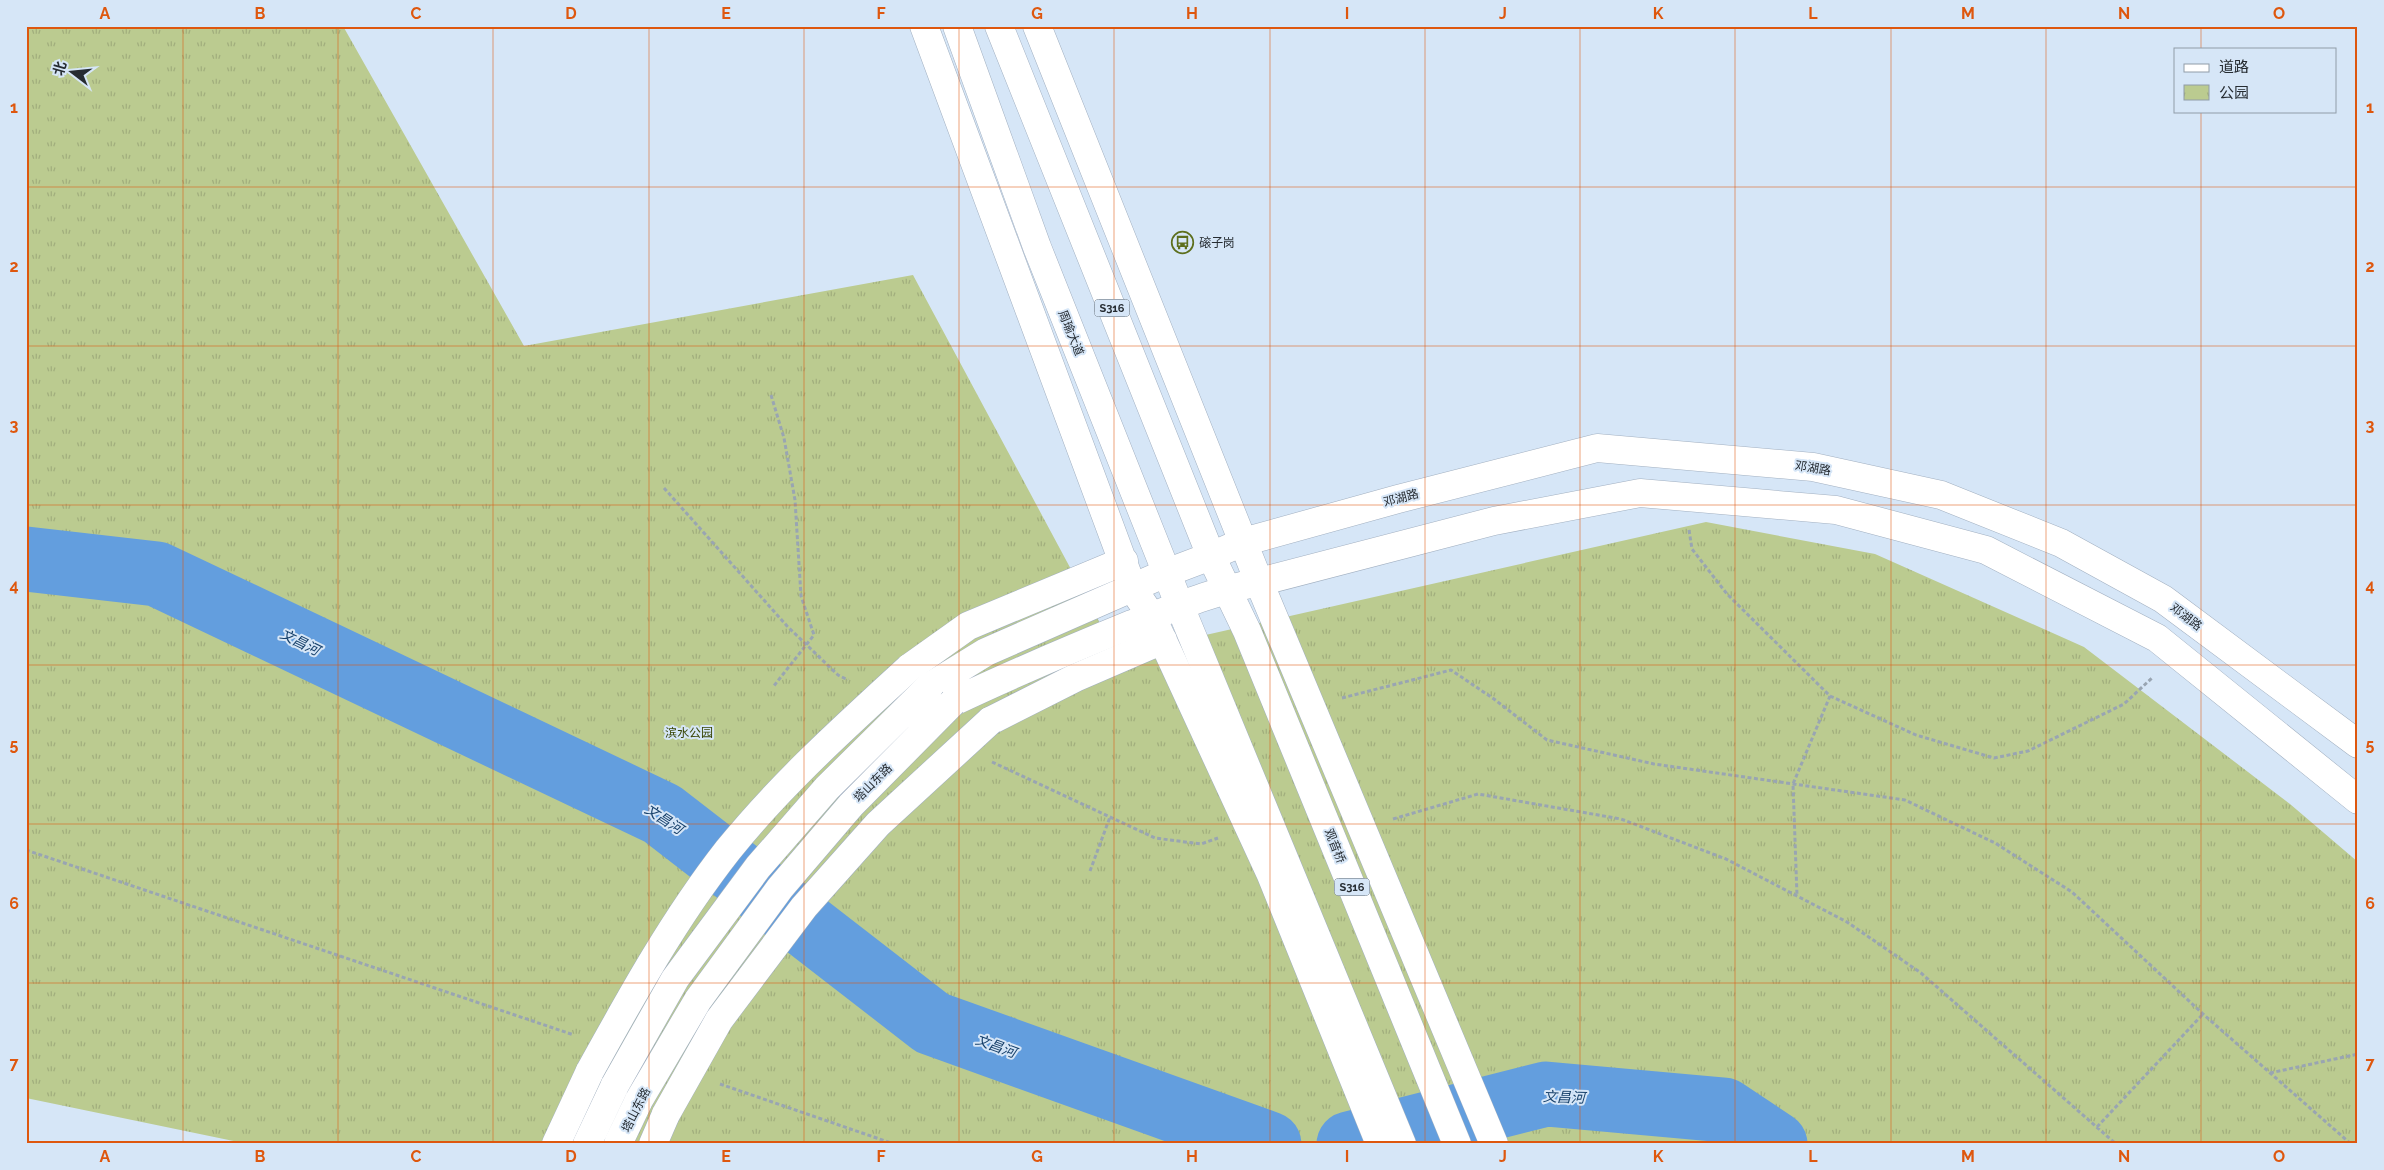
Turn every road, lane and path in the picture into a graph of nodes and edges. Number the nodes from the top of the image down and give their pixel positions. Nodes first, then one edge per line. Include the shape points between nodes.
1 (924, 26) edge
2 (957, 26) edge
3 (999, 26) edge
4 (1037, 26) edge
5 (771, 395) dead end
6 (1684, 497) junction
7 (1243, 542) junction
8 (1211, 556) junction
9 (1124, 561) junction
10 (1166, 573) junction
11 (1259, 582) junction
12 (1226, 588) junction
13 (1133, 589) junction
14 (1179, 604) junction
15 (1157, 628) junction
16 (2177, 654) junction
17 (772, 687) dead end
18 (1830, 696) junction
19 (1310, 706) junction
20 (2358, 744) edge
21 (1793, 784) junction
22 (2358, 800) edge
23 (1110, 817) dead end
24 (1362, 830) junction
25 (26, 850) edge
26 (1090, 870) dead end
27 (1797, 896) junction
28 (2203, 1014) junction
29 (577, 1037) dead end
30 (2358, 1054) edge
31 (2269, 1074) junction
32 (720, 1084) dead end
33 (2096, 1127) junction
34 (556, 1144) edge
35 (587, 1144) edge
36 (618, 1144) edge
37 (653, 1144) edge
38 (894, 1144) edge
39 (1380, 1144) edge
40 (1402, 1144) edge
41 (1458, 1144) edge
42 (1494, 1144) edge
43 (2116, 1144) edge
44 (2351, 1144) edge

1 - 9 street
2 - 10 street, 周瑜大道 via 1037,247
3 - 8 street, S316
4 - 7 street
5 - 17 path via 784,438 795,500 801,596 814,635
6 - 11 street, 塔山东路 via 1640,493 1494,522
6 - 16 street, 塔山东路 via 1836,510 1986,550 2157,638
6 - 18 path via 1692,549 1727,594
7 - 8 street, 邓湖路
7 - 11 street
7 - 20 street, 邓湖路 via 1597,448 1813,467 1941,495 2061,543 2163,599
8 - 10 street
8 - 12 street, S316
9 - 13 street
9 - 34 street, bridge via 968,626 909,668 800,768 728,851 652,960 590,1071
10 - 13 street
10 - 14 street, 周瑜大道
11 - 12 street, 塔山东路
11 - 19 street
12 - 14 street, 塔山东路
12 - 41 street, 观音桥 / S316 via 1247,631
13 - 15 street
13 - 35 street, bridge via 986,652 929,687 827,788 758,867 675,979 615,1085
14 - 15 street, 塔山东路
14 - 40 street, 周瑜大道
15 - 36 street, 塔山东路, bridge via 1031,665 953,702 851,805 780,888 698,1000 639,1100
15 - 37 street, bridge via 1075,678 990,721 878,824 804,907 719,1020 666,1114
15 - 39 street via 1271,875
16 - 18 path via 2124,704 2028,751 1994,758 1916,735
16 - 22 street, 塔山东路
18 - 21 path
19 - 21 path via 1451,670 1547,740 1654,764
19 - 24 street
21 - 27 path
21 - 28 path via 1905,800 1995,843 2072,892
23 - 26 path
24 - 27 path via 1478,794 1622,820 1726,859
24 - 42 street
25 - 29 path
27 - 33 path via 1847,922 1921,973
28 - 31 path
28 - 33 path
30 - 31 path
31 - 44 path
32 - 38 path
33 - 43 path

